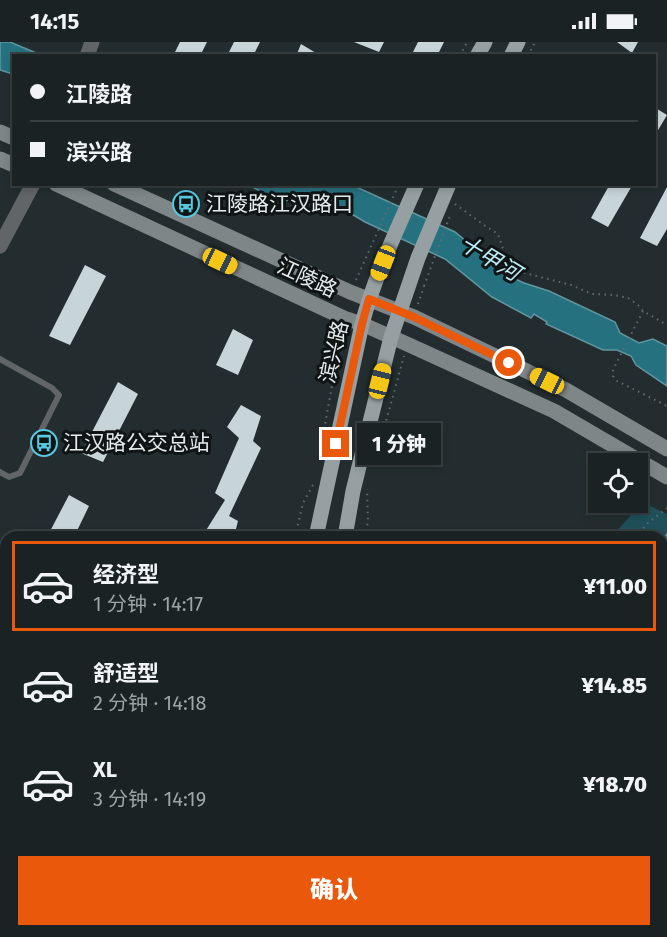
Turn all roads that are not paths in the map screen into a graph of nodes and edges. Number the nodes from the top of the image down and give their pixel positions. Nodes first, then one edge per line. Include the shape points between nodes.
1 (32, 186) edge
2 (60, 186) edge
3 (118, 186) edge
4 (416, 186) edge
5 (450, 186) edge
6 (0, 246) edge
7 (369, 299) junction
8 (407, 315) junction
9 (362, 324) junction
10 (391, 337) junction
11 (0, 359) edge
12 (666, 448) edge
13 (0, 472) edge
14 (667, 477) edge
15 (317, 531) edge
16 (346, 531) edge

1 - 6 street
2 - 9 main road, 江陵路
3 - 7 main road, 江陵路
4 - 7 main road, 滨兴路
5 - 8 main road via 444,212 418,258
7 - 8 main road, 江陵路
7 - 9 main road, 滨兴路
8 - 10 main road
8 - 12 main road, 江陵路 via 566,390
9 - 10 main road, 江陵路
9 - 15 main road, 滨兴路
10 - 14 main road, 江陵路 via 554,411
10 - 16 main road
11 - 13 lane via 59,394 20,473 9,477

